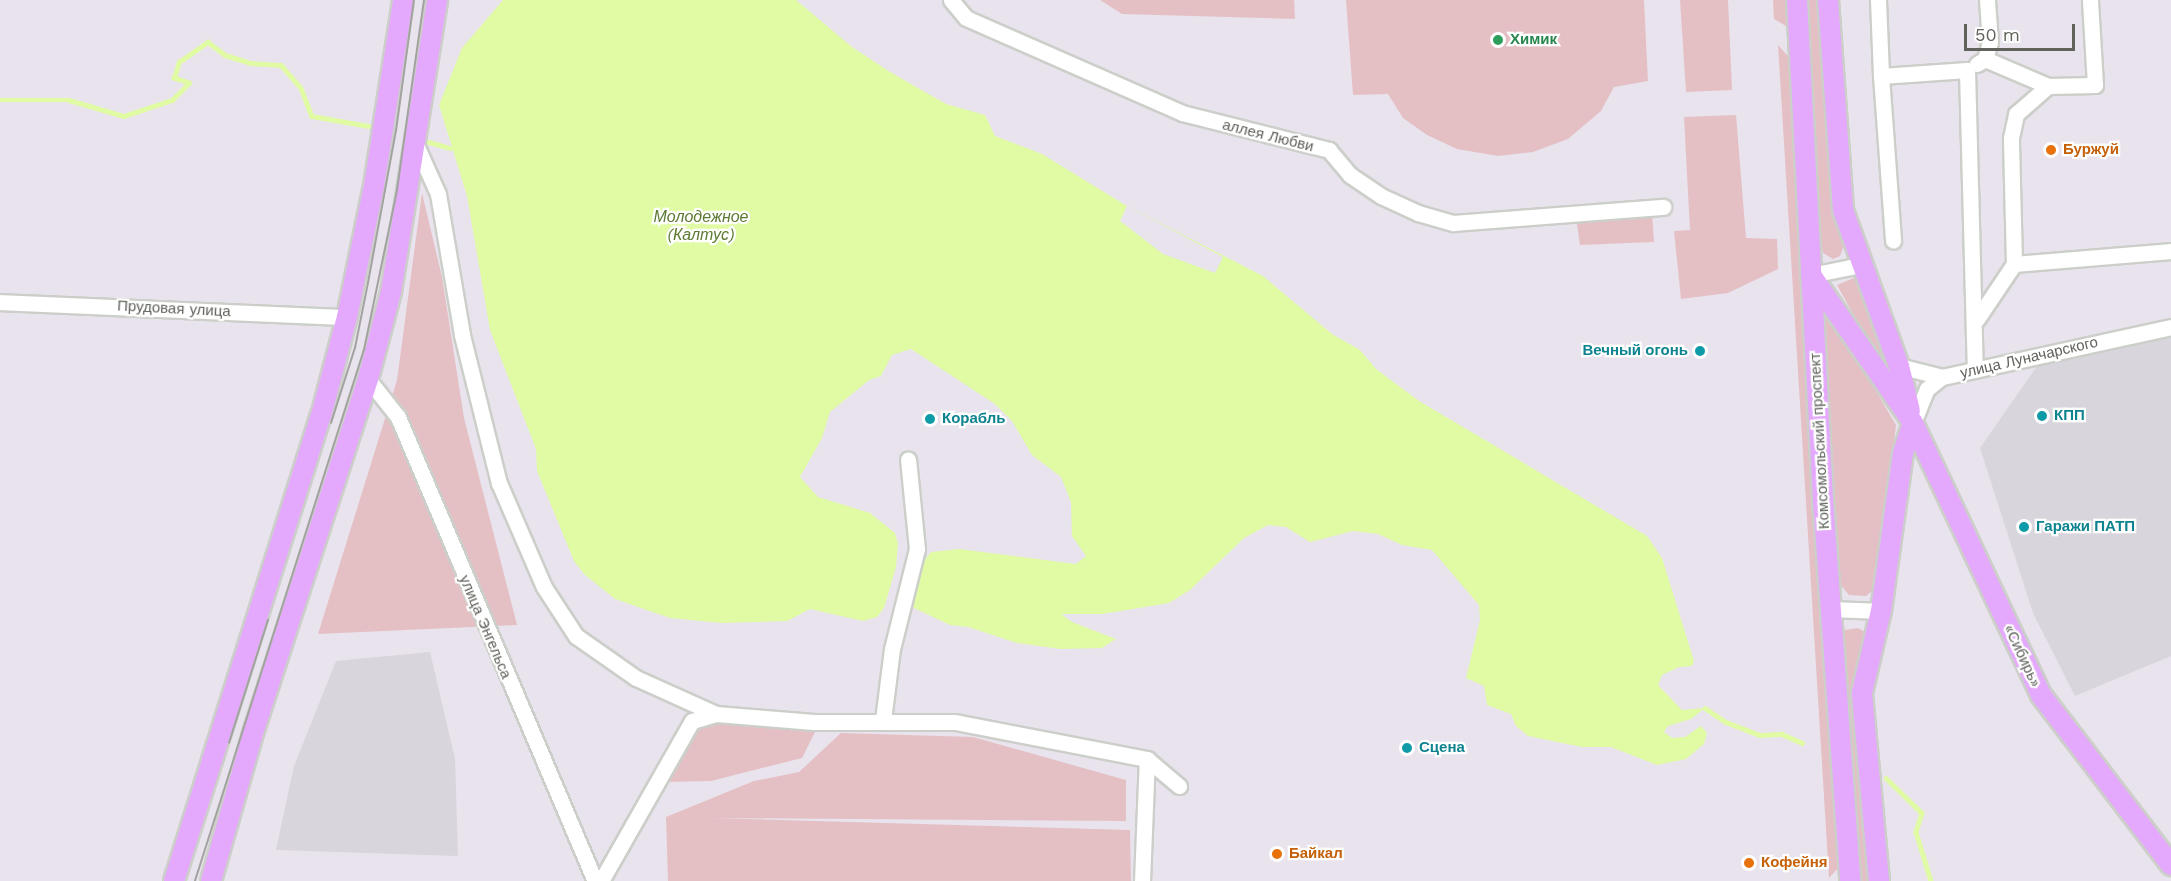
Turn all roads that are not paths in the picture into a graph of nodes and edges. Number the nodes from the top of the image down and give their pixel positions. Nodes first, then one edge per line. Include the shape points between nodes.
1 (403, 0) edge
2 (437, 0) edge
3 (951, 0) edge
4 (1797, 0) edge
5 (1828, 0) edge
6 (1878, 0) edge
7 (1988, 0) edge
8 (2090, 0) edge
9 (1984, 59) junction
10 (1967, 70) junction
11 (1881, 76) junction
12 (2048, 86) junction
13 (417, 147) junction
14 (1663, 207) dead end
15 (1893, 241) dead end
16 (2171, 251) edge
17 (2014, 264) junction
18 (1860, 265) junction
19 (1811, 275) junction
20 (0, 302) edge
21 (347, 317) junction
22 (1977, 319) junction
23 (2171, 327) edge
24 (1899, 366) junction
25 (1975, 370) junction
26 (368, 378) junction
27 (1942, 378) junction
28 (1913, 423) junction
29 (908, 459) dead end
30 (1831, 609) junction
31 (1881, 611) junction
32 (716, 714) junction
33 (883, 720) junction
34 (1147, 759) junction
35 (1179, 786) dead end
36 (2171, 865) edge
37 (174, 881) edge
38 (211, 881) edge
39 (595, 881) edge
40 (602, 881) edge
41 (1142, 881) edge
42 (1850, 881) edge
43 (1879, 881) edge

1 - 21 main road via 374,186
2 - 13 main road
3 - 14 street, аллея Любви via 966,18 1182,113 1329,150 1350,175 1381,196 1418,213 1454,223
4 - 19 main road, Комсомольский проспект
5 - 18 main road via 1842,199
6 - 11 street
7 - 9 street via 1990,42
8 - 12 street via 2096,85
9 - 10 street
9 - 12 street
10 - 11 street
10 - 22 street
11 - 15 street
12 - 17 street via 2016,114 2011,138
13 - 26 main road via 391,292
13 - 32 street via 438,194 462,335 499,483 544,587 576,636 636,678
16 - 17 street
17 - 22 street
18 - 19 street
18 - 24 main road, «Сибирь»
19 - 28 main road, «Сибирь»
19 - 30 main road, Комсомольский проспект
20 - 21 street, Прудовая улица
21 - 37 main road via 321,416
22 - 25 street
23 - 25 street, улица Луначарского
24 - 27 street
24 - 28 main road, «Сибирь»
25 - 27 street, улица Луначарского
26 - 38 main road via 255,727
26 - 39 street, улица Энгельса via 398,417
27 - 28 street, улица Луначарского via 1927,389
28 - 31 main road via 1903,453
28 - 36 main road, «Сибирь» via 2041,695
29 - 33 street via 917,549 892,649
30 - 31 street
30 - 42 main road, Комсомольский проспект
31 - 43 main road via 1862,693
32 - 33 street via 770,720
32 - 40 street via 692,721 645,798
33 - 34 street via 955,722
34 - 35 street
34 - 41 street

